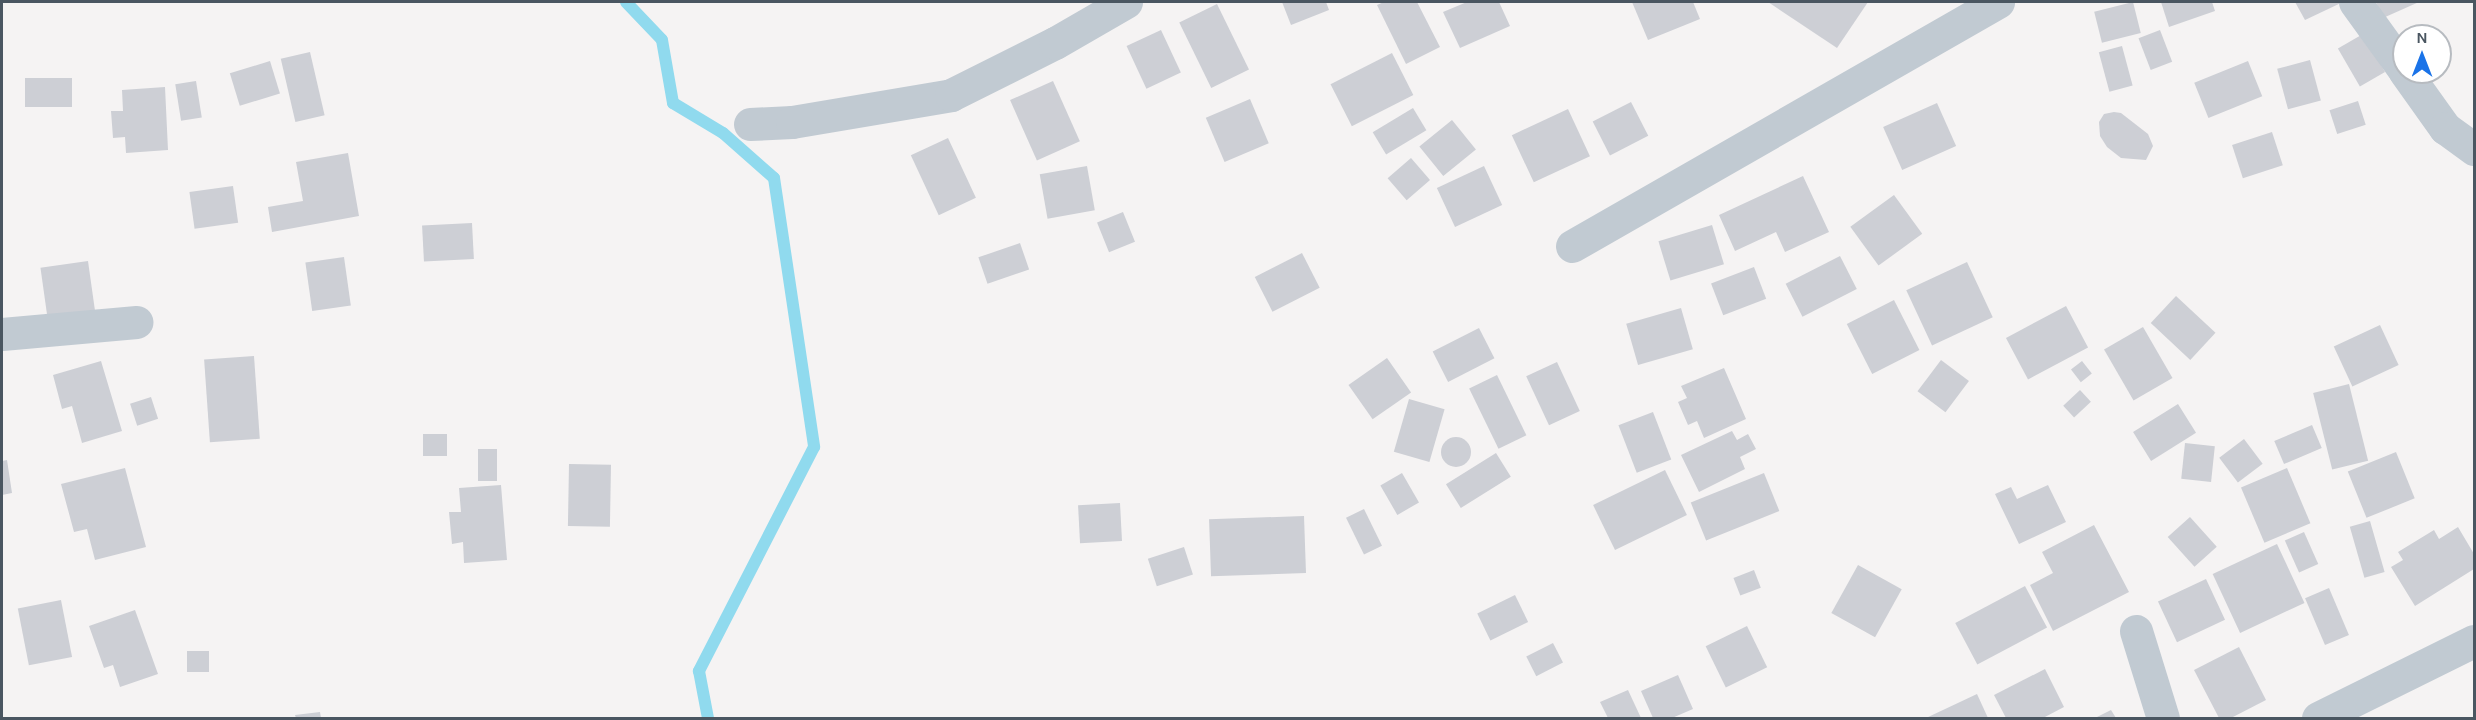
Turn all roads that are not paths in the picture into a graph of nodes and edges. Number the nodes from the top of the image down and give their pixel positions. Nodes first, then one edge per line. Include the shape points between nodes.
1 (1126, 2) edge
2 (1998, 2) edge
3 (2355, 2) edge
4 (2392, 53) edge
5 (2414, 84) edge
6 (750, 124) dead end
7 (2475, 149) edge
8 (1572, 246) dead end
9 (136, 322) dead end
10 (2, 334) edge
11 (2136, 631) dead end
12 (2475, 640) edge
13 (2163, 718) edge
14 (2318, 718) edge

1 - 6 street via 951,95 792,122
2 - 8 street
3 - 4 street
5 - 7 street via 2445,128
9 - 10 street
11 - 13 street
12 - 14 street

